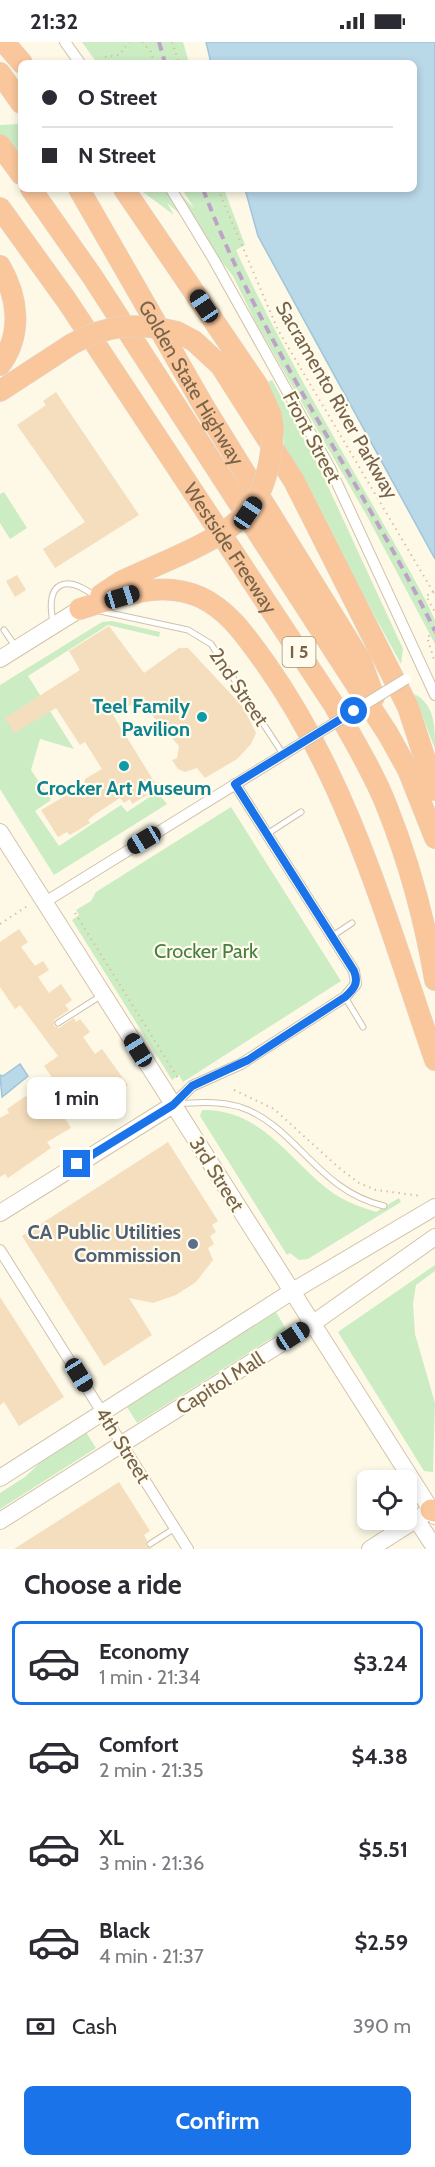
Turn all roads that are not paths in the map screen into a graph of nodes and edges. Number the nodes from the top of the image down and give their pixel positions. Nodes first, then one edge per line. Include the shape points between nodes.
1 (4, 42) edge
2 (22, 42) edge
3 (64, 42) edge
4 (19, 60) edge
5 (35, 60) edge
6 (78, 60) edge
7 (0, 73) edge
8 (18, 99) edge
9 (0, 145) edge
10 (18, 170) edge
11 (33, 192) edge
12 (82, 192) edge
13 (126, 192) edge
14 (173, 192) edge
15 (1, 210) edge
16 (0, 266) edge
17 (0, 365) edge
18 (0, 391) edge
19 (89, 603) junction
20 (54, 625) junction
21 (4, 630) dead end
22 (17, 648) junction
23 (0, 659) edge
24 (422, 670) junction
25 (435, 695) edge
26 (388, 734) junction
27 (284, 754) junction
28 (235, 784) junction
29 (435, 790) edge
30 (301, 812) dead end
31 (0, 832) edge
32 (267, 834) junction
33 (435, 838) edge
34 (37, 903) junction
35 (352, 923) dead end
36 (331, 936) junction
37 (435, 980) edge
38 (103, 995) junction
39 (345, 997) junction
40 (58, 1023) dead end
41 (363, 1027) dead end
42 (435, 1060) edge
43 (173, 1105) junction
44 (429, 1202) edge
45 (384, 1206) dead end
46 (0, 1213) edge
47 (435, 1237) edge
48 (0, 1250) edge
49 (291, 1292) junction
50 (312, 1324) junction
51 (103, 1413) junction
52 (123, 1443) junction
53 (0, 1478) edge
54 (429, 1514) edge
55 (0, 1521) edge
56 (175, 1528) junction
57 (150, 1544) dead end
58 (435, 1548) edge
59 (188, 1549) edge
60 (370, 1549) edge

1 - 4 highway
2 - 5 highway
3 - 6 street
7 - 8 highway
9 - 10 highway
11 - 26 highway, Westside Freeway / I 5 via 92,276
12 - 26 highway, Golden State Highway via 203,405 361,661
13 - 19 highway, bridge via 258,386 269,408 273,429 267,475 248,513 215,539 122,581
14 - 24 street, Front Street via 330,468
15 - 37 highway, Westside Freeway / I 5 via 67,301 334,705 387,806 407,863
16 - 17 highway via 12,290 16,314 13,338
18 - 29 highway, bridge via 72,344 106,329 130,324 159,327 194,340 209,352 294,481 369,626 408,706
19 - 20 main road
19 - 20 lane, 2nd Street via 79,585 60,586 51,599
19 - 27 lane, 2nd Street via 188,630 211,644
19 - 42 highway via 143,591 175,590 213,604 243,632 305,723 334,781 375,882
20 - 22 main road
21 - 22 lane
22 - 23 main road
24 - 25 street, Front Street
24 - 27 street, bridge
26 - 33 highway, Westside Freeway / I 5 via 408,770
27 - 28 street
28 - 32 street
28 - 34 street
30 - 32 lane
31 - 34 main road, 3rd Street
32 - 36 street
34 - 38 main road, 3rd Street
35 - 36 lane
36 - 39 street via 354,971 356,984
38 - 40 lane
38 - 43 main road, 3rd Street
39 - 41 lane
39 - 43 street via 248,1060 192,1086
43 - 45 lane via 224,1103 252,1112 281,1133 337,1186
43 - 46 main road
43 - 49 main road, 3rd Street
44 - 49 main road, Capitol Mall
47 - 50 main road, Capitol Mall
48 - 51 street, 4th Street
49 - 50 main road, 3rd Street
49 - 51 main road, Capitol Mall
50 - 52 main road, Capitol Mall
50 - 54 main road, 3rd Street
51 - 52 street, 4th Street
51 - 53 main road, Capitol Mall
52 - 55 main road, Capitol Mall
52 - 56 street, 4th Street
54 - 58 main road, 3rd Street
54 - 60 main road
56 - 57 lane
56 - 59 street, 4th Street

